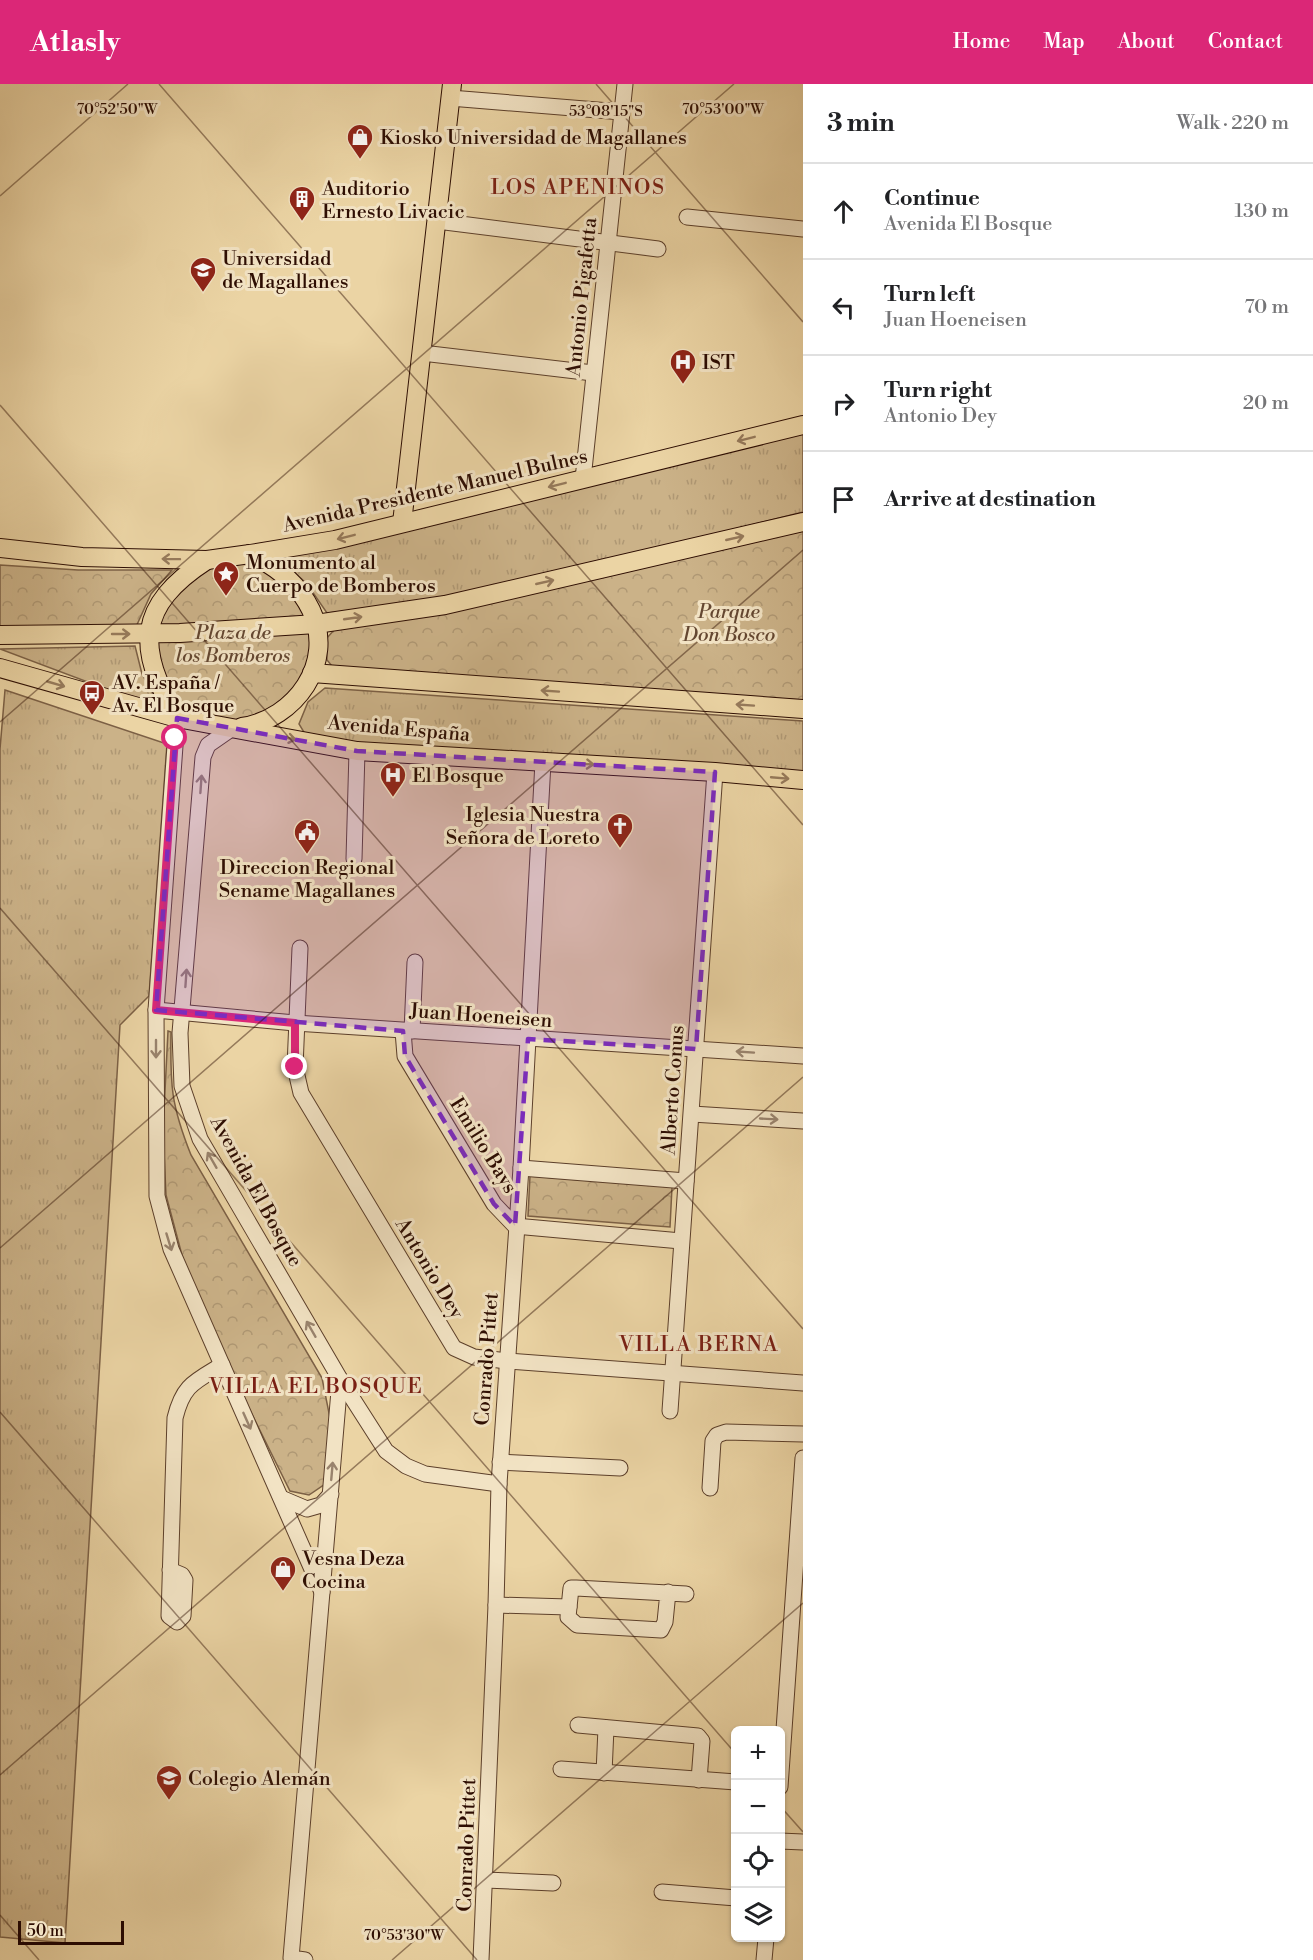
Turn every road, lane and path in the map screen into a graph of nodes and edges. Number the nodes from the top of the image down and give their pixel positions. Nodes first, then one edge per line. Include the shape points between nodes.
1 (626, 84) edge
2 (451, 91) edge
3 (622, 112) junction
4 (687, 217) dead end
5 (436, 221) junction
6 (803, 229) edge
7 (608, 243) junction
8 (658, 249) dead end
9 (422, 353) junction
10 (593, 373) junction
11 (803, 425) edge
12 (583, 479) junction
13 (803, 522) edge
14 (402, 523) junction
15 (0, 548) edge
16 (250, 554) junction
17 (207, 560) junction
18 (316, 624) junction
19 (148, 634) junction
20 (0, 635) edge
21 (0, 668) edge
22 (312, 674) junction
23 (803, 709) edge
24 (177, 718) junction
25 (231, 729) junction
26 (357, 751) junction
27 (543, 762) junction
28 (715, 772) junction
29 (803, 780) edge
30 (354, 859) dead end
31 (300, 948) dead end
32 (415, 962) dead end
33 (156, 1010) junction
34 (183, 1013) junction
35 (295, 1023) junction
36 (408, 1031) junction
37 (528, 1039) junction
38 (696, 1049) junction
39 (803, 1056) edge
40 (692, 1114) junction
41 (803, 1121) edge
42 (521, 1168) junction
43 (686, 1181) junction
44 (515, 1226) junction
45 (681, 1241) junction
46 (507, 1361) junction
47 (222, 1365) junction
48 (672, 1373) junction
49 (340, 1379) junction
50 (803, 1383) edge
51 (670, 1411) dead end
52 (803, 1434) edge
53 (803, 1458) edge
54 (500, 1462) junction
55 (620, 1468) dead end
56 (499, 1484) junction
57 (710, 1488) dead end
58 (331, 1494) junction
59 (281, 1498) junction
60 (170, 1570) dead end
61 (799, 1574) edge
62 (322, 1592) junction
63 (668, 1592) junction
64 (686, 1594) dead end
65 (496, 1605) junction
66 (569, 1607) junction
67 (787, 1701) junction
68 (803, 1703) edge
69 (578, 1725) dead end
70 (606, 1728) junction
71 (561, 1769) dead end
72 (604, 1773) junction
73 (699, 1780) junction
74 (781, 1780) edge
75 (731, 1782) edge
76 (785, 1841) edge
77 (803, 1842) edge
78 (485, 1880) junction
79 (553, 1883) dead end
80 (662, 1892) dead end
81 (731, 1898) edge
82 (766, 1942) edge
83 (298, 1959) edge
84 (481, 1960) edge
85 (764, 1960) edge

1 - 3 street, Antonio Pigafetta
2 - 3 street
2 - 5 main road
3 - 7 street, Antonio Pigafetta
4 - 6 street
5 - 7 street
5 - 9 main road
7 - 8 street
7 - 10 street, Antonio Pigafetta
9 - 10 street
9 - 14 main road
10 - 12 street, Antonio Pigafetta
11 -> 12 main road, Avenida Presidente Manuel Bulnes
12 -> 14 main road, Avenida Presidente Manuel Bulnes
18 -> 13 main road via 445,605
14 -> 16 main road, Avenida Presidente Manuel Bulnes via 335,540
17 -> 15 main road, Avenida Presidente Manuel Bulnes via 82,557
16 - 17 main road, Avenida Presidente Manuel Bulnes
16 - 18 main road via 289,578
17 - 19 main road via 168,591
18 - 19 main road
18 - 22 main road via 318,649
20 -> 19 main road
19 - 24 main road via 154,673
21 -> 24 main road, Avenida España
23 -> 22 main road
22 - 25 main road via 286,710 259,724
24 - 25 main road, Avenida España
24 - 33 street
25 -> 26 main road, Avenida España
34 -> 25 street, Avenida El Bosque via 202,757 208,745
26 - 27 main road, Avenida España
26 - 30 street
27 -> 28 main road, Avenida España
27 - 37 street, Conrado Pittet
28 -> 29 main road, Avenida España
28 - 38 street, Alberto Conus
31 - 35 street, Antonio Dey
32 - 36 street, Emilio Bays
33 - 34 street, Juan Hoeneisen
33 -> 47 street via 157,1196 171,1249
34 - 35 street, Juan Hoeneisen
49 -> 34 street, Avenida El Bosque via 200,1139 182,1086
35 - 36 street, Juan Hoeneisen
35 - 46 street, Antonio Dey via 295,1067 301,1093 454,1348 474,1357
36 - 37 street, Juan Hoeneisen
36 - 44 street, Emilio Bays via 405,1056 495,1204
37 - 38 street, Juan Hoeneisen
37 - 42 street, Conrado Pittet
39 -> 38 street, Juan Hoeneisen
38 - 40 street, Alberto Conus
40 -> 41 street
40 - 43 street, Alberto Conus
42 - 43 street
42 - 44 street, Conrado Pittet
43 - 45 street, Alberto Conus
44 - 45 street
44 - 46 street, Conrado Pittet
45 - 48 street, Alberto Conus
46 - 48 street, Antonio Dey
46 - 54 street, Conrado Pittet
47 -> 59 street
47 - 60 street via 189,1384 180,1396 175,1418
48 - 50 street, Antonio Dey
48 - 51 street, Alberto Conus
49 - 56 street, Avenida El Bosque via 386,1451 406,1466 424,1474
58 -> 49 street
52 - 57 street via 717,1435 712,1441
53 - 61 street
54 - 55 street
54 - 56 street, Conrado Pittet
56 - 65 street, Conrado Pittet
58 - 59 street via 321,1505 307,1509
58 - 62 street
59 - 62 street
61 - 67 street
62 - 83 street
63 - 64 street
63 - 66 street via 576,1587 569,1592
63 - 66 street via 664,1628 658,1630 578,1625 568,1617
65 - 66 street
65 - 78 street, Conrado Pittet
67 - 68 street
67 - 74 street
69 - 70 street
70 - 72 street
70 - 73 street via 698,1736 702,1741
71 - 72 street
72 - 73 street
73 - 75 street
76 - 77 street
78 - 79 street
78 - 84 street, Conrado Pittet
80 - 81 street
82 - 85 street

